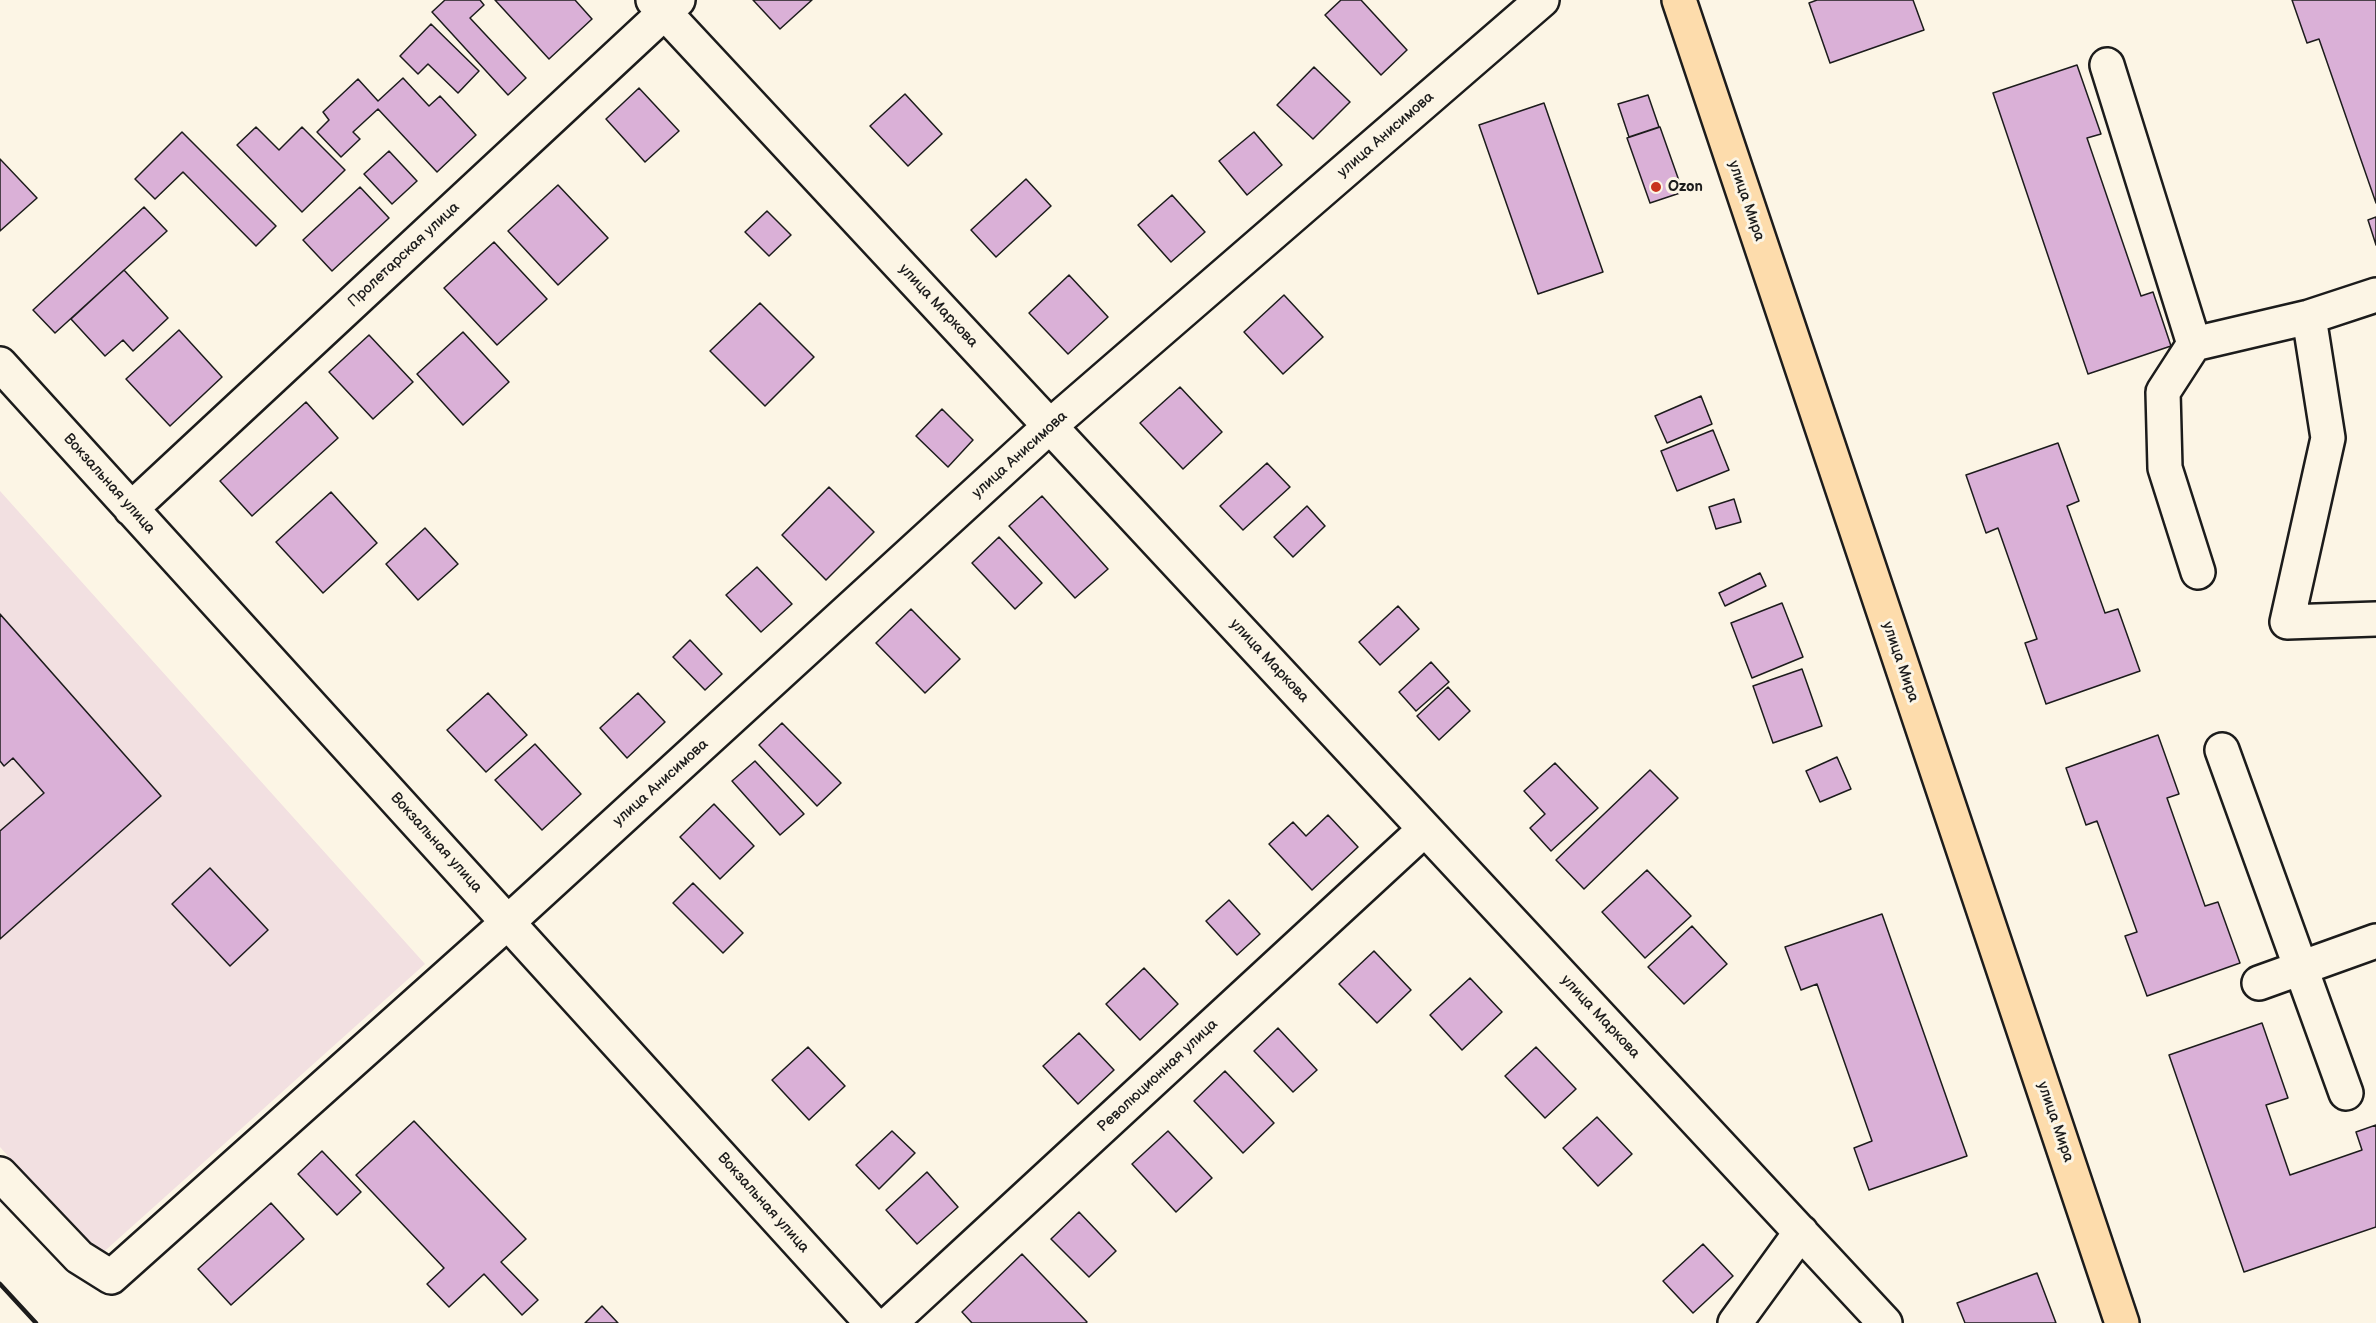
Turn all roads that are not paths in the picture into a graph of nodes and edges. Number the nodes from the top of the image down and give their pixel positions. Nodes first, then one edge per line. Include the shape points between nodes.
1 (1542, 0) edge
2 (1679, 0) edge
3 (665, 4) edge
4 (2107, 65) dead end
5 (2376, 295) edge
6 (2309, 317) junction
7 (2194, 344) junction
8 (0, 364) edge
9 (1050, 426) junction
10 (131, 509) junction
11 (2198, 572) dead end
12 (2376, 620) edge
13 (2222, 750) dead end
14 (1425, 829) junction
15 (508, 922) junction
16 (2376, 940) edge
17 (2301, 968) junction
18 (2259, 982) dead end
19 (2346, 1093) dead end
20 (0, 1174) edge
21 (1801, 1232) junction
22 (872, 1323) edge
23 (890, 1323) edge
24 (1736, 1323) edge
25 (1885, 1323) edge
26 (2122, 1323) edge

1 - 9 street, улица Анисимова
2 - 26 main road, улица Мира
3 - 9 street, улица Маркова
3 - 10 street, Пролетарская улица
4 - 7 street
5 - 6 street
6 - 7 street
6 - 12 street via 2328,438 2288,622
7 - 11 street via 2163,392 2165,468
8 - 10 street, Вокзальная улица
9 - 14 street, улица Маркова
9 - 15 street, улица Анисимова
10 - 15 street, Вокзальная улица
13 - 17 street
14 - 21 street, улица Маркова
14 - 23 street, Революционная улица
15 - 20 street, улица Анисимова via 111,1277 79,1257
15 - 22 street, Вокзальная улица
16 - 17 street
17 - 18 street
17 - 19 street
21 - 24 street
21 - 25 street, улица Маркова

